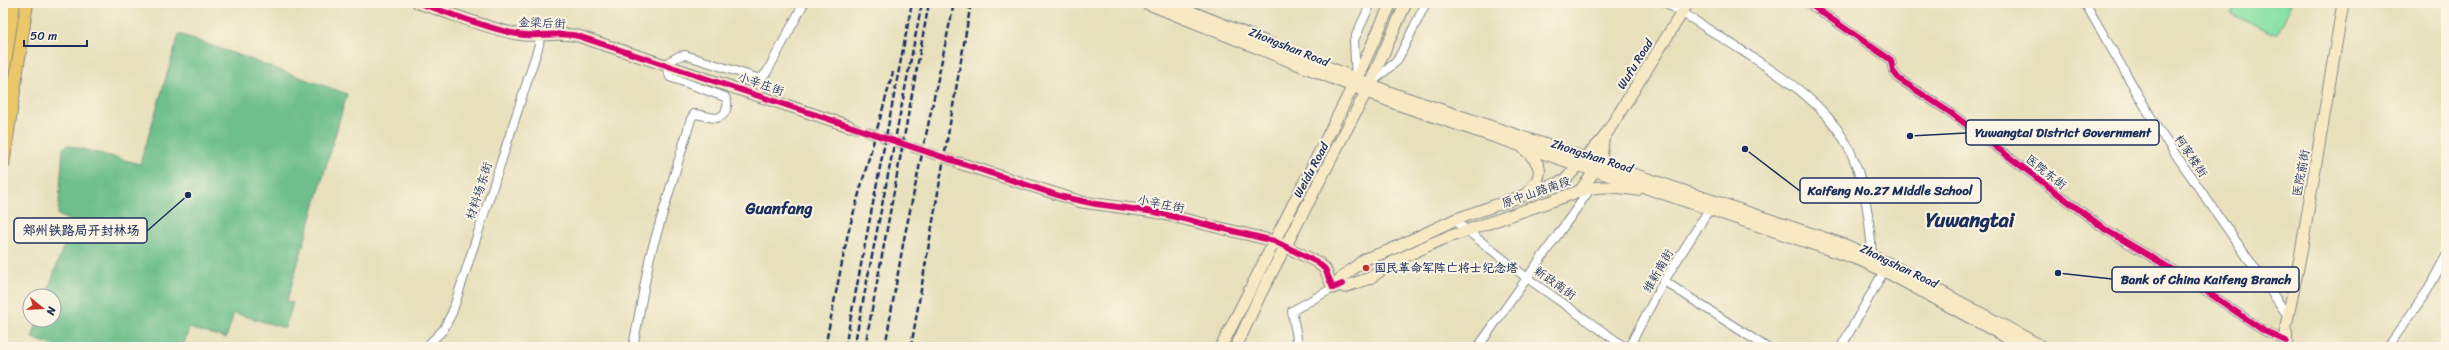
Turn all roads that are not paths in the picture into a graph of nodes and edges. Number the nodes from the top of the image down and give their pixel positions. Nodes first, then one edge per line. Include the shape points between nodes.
1 (14, 3) edge
2 (27, 3) edge
3 (418, 3) edge
4 (804, 3) edge
5 (1146, 3) edge
6 (1170, 3) edge
7 (1371, 3) edge
8 (1391, 3) edge
9 (1406, 3) edge
10 (1426, 3) edge
11 (1666, 3) edge
12 (1688, 3) edge
13 (1808, 3) edge
14 (2085, 3) edge
15 (2343, 3) edge
16 (1682, 13) junction
17 (540, 35) junction
18 (665, 64) junction
19 (3, 76) edge
20 (1354, 83) junction
21 (1367, 88) junction
22 (849, 126) tunnel mouth
23 (1603, 139) junction
24 (1520, 146) junction
25 (1588, 158) junction
26 (959, 163) tunnel mouth
27 (3, 165) edge
28 (1578, 166) junction
29 (1598, 167) junction
30 (1591, 188) junction
31 (1580, 191) junction
32 (1526, 193) junction
33 (1666, 194) junction
34 (1710, 208) junction
35 (1454, 220) junction
36 (1466, 230) junction
37 (1274, 241) junction
38 (1285, 246) junction
39 (1872, 256) junction
40 (2446, 256) edge
41 (1884, 271) junction
42 (1527, 278) junction
43 (1664, 281) junction
44 (1337, 286) junction
45 (2288, 316) junction
46 (2287, 344) edge
47 (426, 347) edge
48 (633, 347) edge
49 (1221, 347) edge
50 (1236, 347) edge
51 (1293, 347) edge
52 (1478, 347) edge
53 (1625, 347) edge
54 (1629, 347) edge
55 (1766, 347) edge
56 (1841, 347) edge
57 (2024, 347) edge
58 (2043, 347) edge
59 (2388, 347) edge

1 - 19 main road
2 - 27 main road
3 - 17 main road, 金梁后街 via 515,34
4 - 18 street via 767,72 760,79 685,55
5 - 20 main road, Zhongshan Road
6 - 20 main road, Zhongshan Road
7 - 20 street via 1354,40
8 - 20 main road, Weidu Road
9 - 21 main road, Weidu Road
10 - 21 street via 1397,61
11 - 16 street
12 - 16 main road, Wufu Road
13 - 46 street, 医院东街 via 1891,60 1892,71 1899,79 1951,113 2106,230 2190,280
14 - 45 street, 柯家楼街 via 2158,129
15 - 45 main road, 医院前街
16 - 23 main road, Wufu Road
16 - 39 street via 1790,84 1813,102 1835,126 1855,163 1871,230
17 - 18 main road, 金梁后街 via 558,33 578,36
17 - 47 street, 材料场东街 via 539,45 452,313 445,326
18 - 22 main road, 小辛庄街
18 - 48 street via 670,77 725,97 728,106 720,118 712,119 694,114 691,119 650,256
20 - 21 main road, Zhongshan Road
20 - 37 main road, Weidu Road
21 - 24 main road, Zhongshan Road
21 - 25 main road, Zhongshan Road
21 - 38 main road, Weidu Road
23 - 25 main road, 原中山路南段
23 - 29 main road
24 - 28 main road, Zhongshan Road
24 - 32 main road via 1539,165 1538,180
25 - 28 main road, 原中山路南段
25 - 29 main road, Zhongshan Road
26 - 37 main road, 小辛庄街 via 1082,202 1155,212
28 - 29 main road, Zhongshan Road
28 - 32 main road, 原中山路南段 via 1564,181
29 - 31 main road, 原中山路南段
29 - 33 main road, Zhongshan Road
29 - 39 main road, Zhongshan Road
30 - 31 main road
30 - 33 main road via 1616,187
30 - 42 street
31 - 36 main road, 原中山路南段
32 - 35 main road, 原中山路南段
33 - 34 main road, Zhongshan Road
34 - 41 main road, Zhongshan Road via 1843,254
34 - 43 street, 维新南街
35 - 36 street, 新政南街
35 - 44 main road, 原中山路南段 via 1365,259 1340,279
36 - 42 street, 新政南街
36 - 44 main road, 原中山路南段 via 1393,262 1370,278
37 - 38 main road, 小辛庄街
37 - 49 main road, Weidu Road
38 - 44 main road, 小辛庄街 via 1317,262
38 - 50 main road, Weidu Road
39 - 58 main road, Zhongshan Road via 1888,262
40 - 59 street via 2427,291
41 - 56 street
41 - 57 main road, Zhongshan Road
42 - 52 street
42 - 53 street, 新政南街
43 - 54 street, 维新南街
43 - 55 street
44 - 51 street via 1292,311 1297,331
45 - 46 main road, 医院前街

